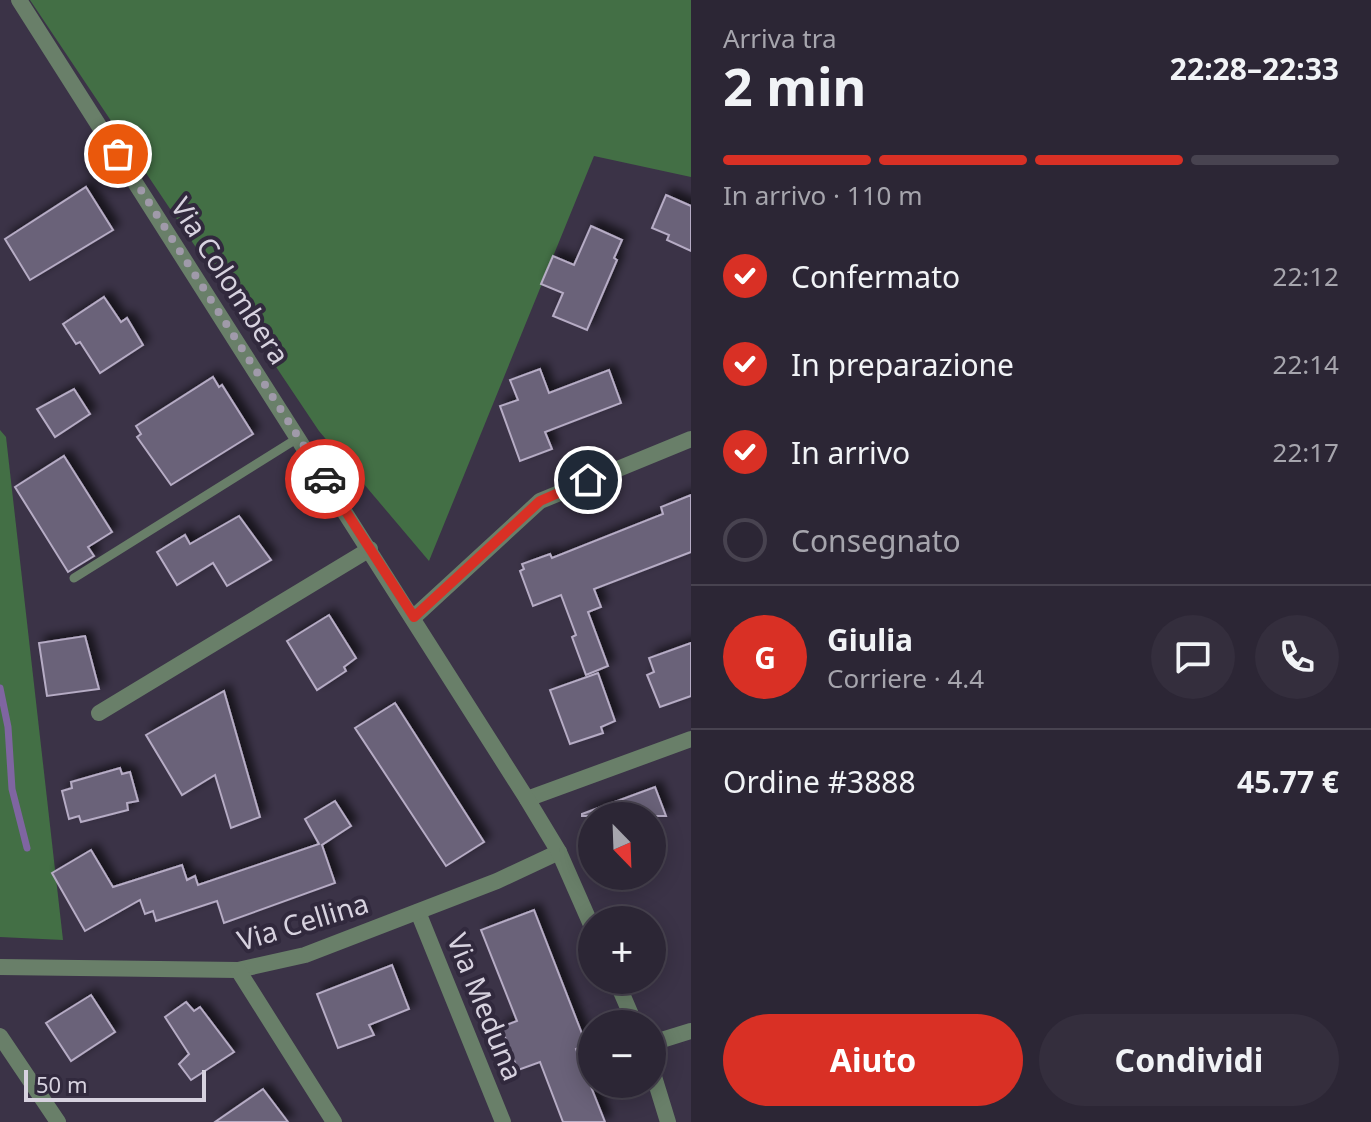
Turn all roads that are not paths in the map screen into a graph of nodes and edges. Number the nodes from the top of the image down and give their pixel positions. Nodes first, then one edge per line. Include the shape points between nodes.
1 (19, 0) edge
2 (299, 437) junction
3 (691, 439) edge
4 (370, 549) junction
5 (74, 578) dead end
6 (414, 617) junction
7 (99, 713) dead end
8 (691, 739) edge
9 (527, 799) junction
10 (559, 852) junction
11 (583, 906) edge
12 (418, 912) junction
13 (0, 967) edge
14 (238, 970) junction
15 (691, 1031) edge
16 (0, 1036) edge
17 (666, 1039) edge
18 (661, 1098) edge
19 (58, 1122) edge
20 (334, 1122) edge
21 (503, 1122) edge
22 (668, 1122) edge

1 - 2 street, Via Colombera
2 - 4 street, Via Colombera
2 - 5 lane
3 - 6 street via 540,501
4 - 6 street, Via Colombera
4 - 7 street
6 - 9 street, Via Colombera
8 - 9 street
9 - 10 street, Via Colombera
10 - 11 street, Via Colombera
10 - 12 street, Via Cellina
12 - 14 street, Via Cellina via 305,955
12 - 21 street, Via Meduna
13 - 14 street, Via Cellina
14 - 20 street
15 - 17 street
16 - 19 street
18 - 22 street

